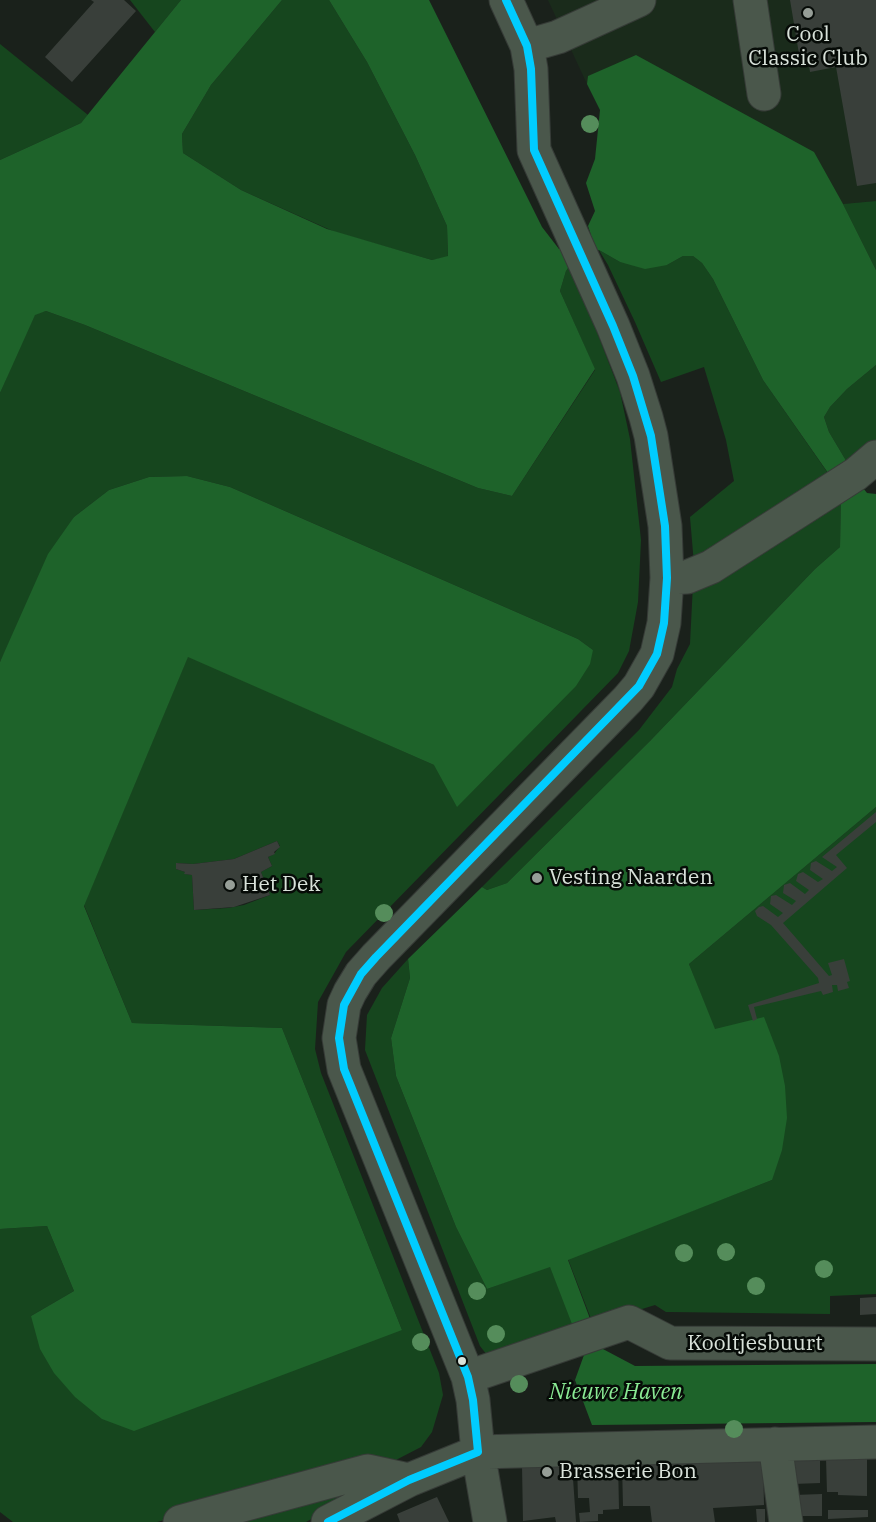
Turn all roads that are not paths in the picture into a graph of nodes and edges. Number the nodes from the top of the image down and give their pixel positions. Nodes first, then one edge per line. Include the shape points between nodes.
1 (506, 0) edge
2 (639, 0) edge
3 (750, 0) edge
4 (527, 46) junction
5 (764, 94) dead end
6 (866, 465) edge
7 (667, 578) junction
8 (876, 1344) edge
9 (468, 1377) junction
10 (876, 1442) edge
11 (776, 1444) junction
12 (478, 1452) junction
13 (409, 1480) junction
14 (180, 1522) edge
15 (328, 1522) edge
16 (490, 1522) edge
17 (786, 1522) edge

1 - 4 street
2 - 4 street via 558,37
3 - 5 street
4 - 7 street via 534,150 629,366 646,417 663,513
6 - 7 street via 703,572
7 - 9 street via 661,640 639,686 376,957 350,992 340,1022 344,1070
8 - 9 street, Kooltjesbuurt via 670,1343 629,1322
9 - 12 street
10 - 11 street
11 - 12 street
11 - 17 street
12 - 13 street
12 - 16 street
13 - 14 street via 368,1471
13 - 15 street

